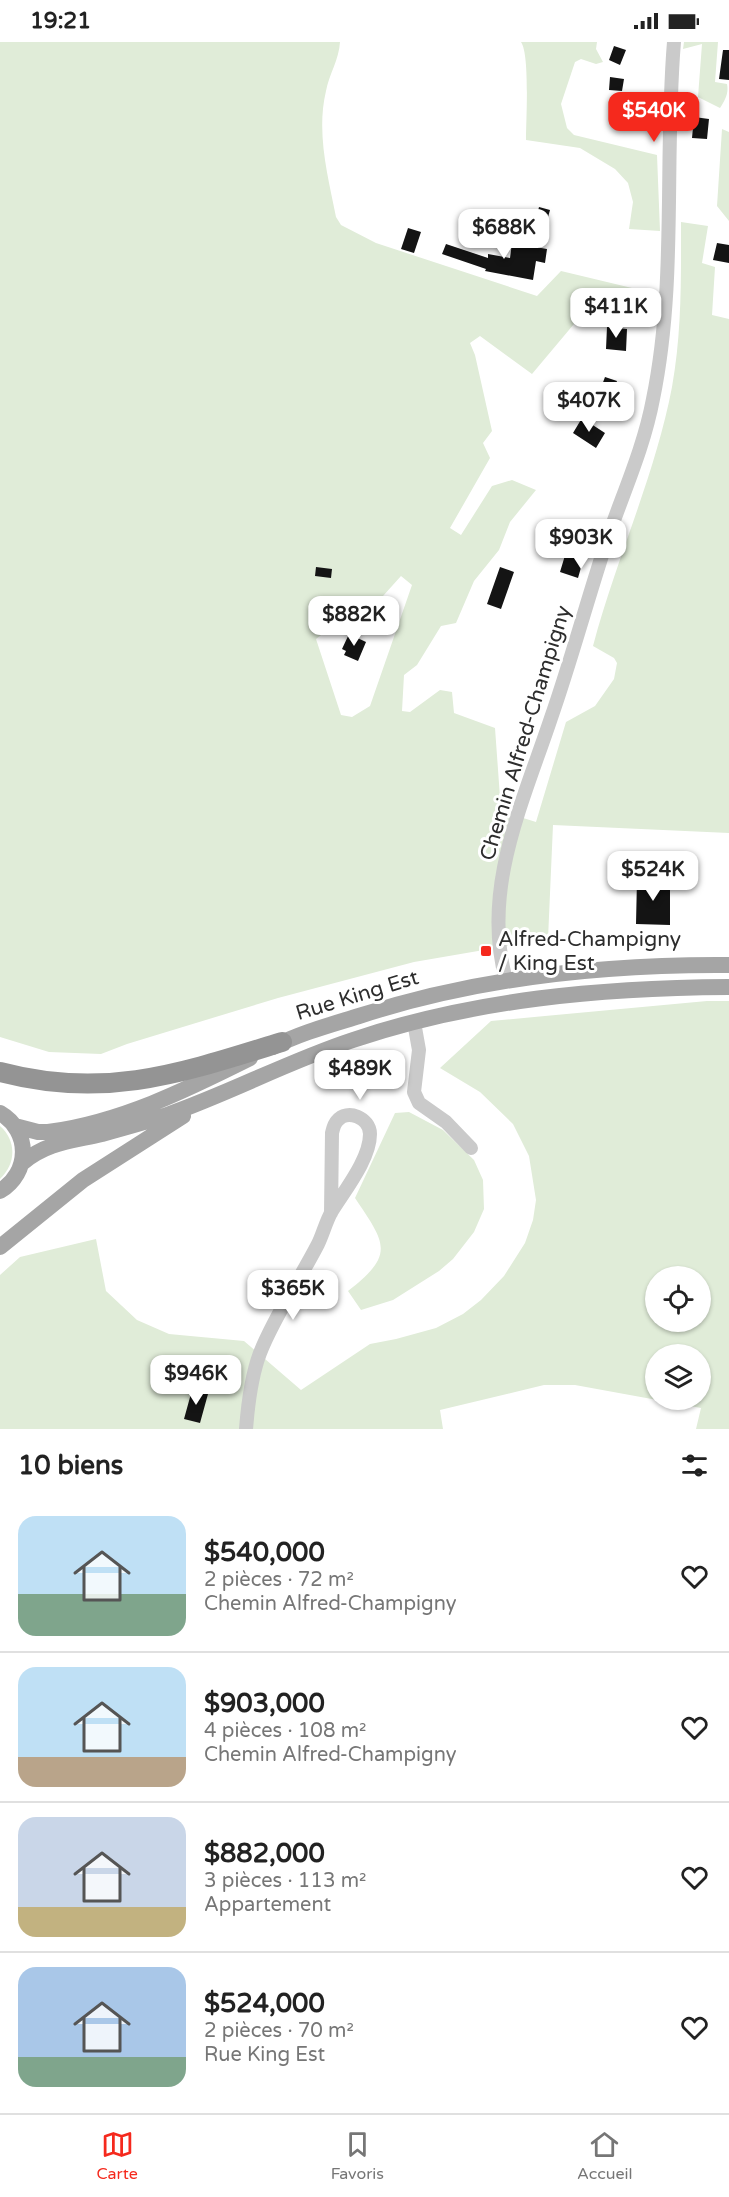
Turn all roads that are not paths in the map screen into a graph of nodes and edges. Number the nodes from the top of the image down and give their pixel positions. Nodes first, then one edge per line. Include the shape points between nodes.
1 (674, 42) edge
2 (729, 965) edge
3 (506, 980) junction
4 (729, 987) edge
5 (414, 1022) junction
6 (282, 1042) junction
7 (0, 1072) edge
8 (203, 1102) junction
9 (0, 1113) edge
10 (15, 1126) junction
11 (471, 1148) dead end
12 (22, 1163) junction
13 (0, 1191) edge
14 (331, 1213) junction
15 (0, 1247) edge
16 (246, 1429) edge

1 - 3 street, Chemin Alfred-Champigny via 666,297 656,384 643,441 604,549 508,851 497,922
2 - 3 main road, Rue King Est via 615,968
3 - 6 main road, Rue King Est via 388,1006
4 - 5 main road, Rue King Est via 561,995
5 - 8 main road, Rue King Est via 315,1053
5 - 11 street via 418,1050 416,1098
6 - 7 highway via 174,1074 115,1084 68,1084
6 - 10 main road, Rue King Est via 179,1093 117,1116 48,1132
8 - 12 main road, Rue King Est via 124,1128 49,1146
8 - 15 main road via 89,1175
9 - 10 main road
10 - 12 main road via 22,1142
12 - 13 main road via 13,1181
14 - 14 street via 359,1166 370,1136 368,1125 352,1114 335,1122 332,1133
14 - 16 street via 259,1356 249,1393

